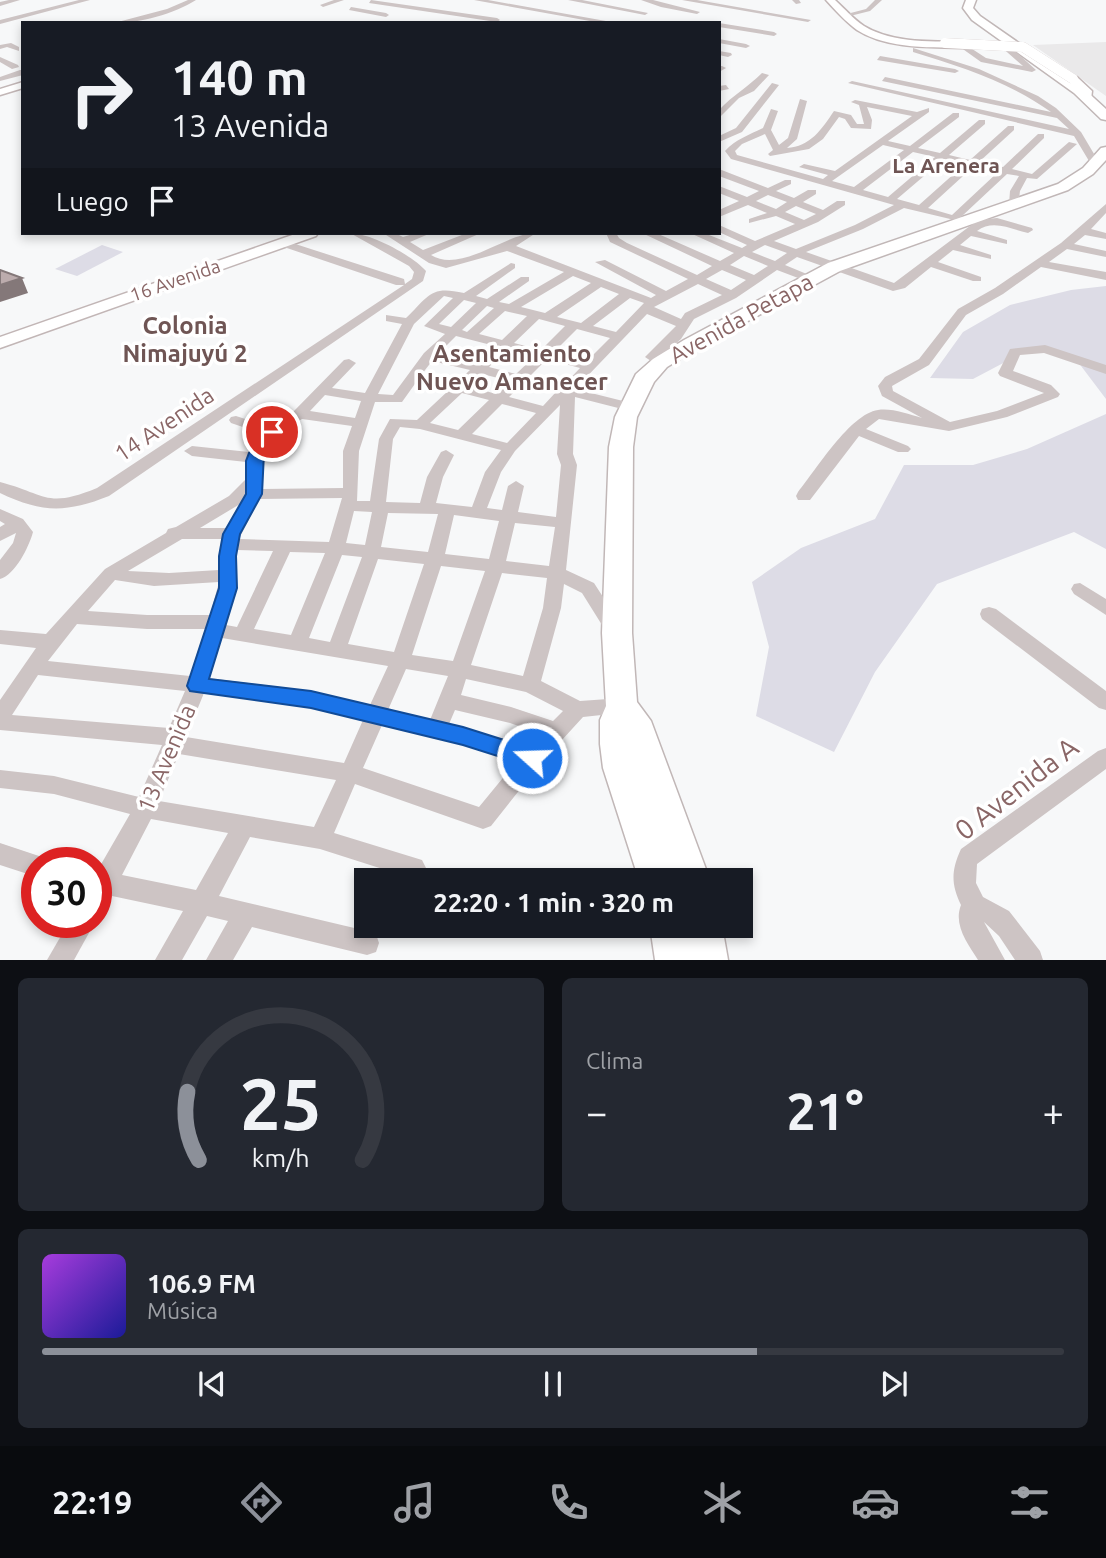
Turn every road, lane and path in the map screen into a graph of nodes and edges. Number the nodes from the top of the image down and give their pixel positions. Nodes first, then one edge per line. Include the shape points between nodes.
1 (17, 0) edge
2 (56, 0) edge
3 (87, 0) edge
4 (194, 0) edge
5 (341, 0) edge
6 (417, 0) edge
7 (477, 0) edge
8 (571, 0) edge
9 (645, 0) edge
10 (683, 0) edge
11 (725, 0) edge
12 (832, 0) edge
13 (879, 0) edge
14 (971, 0) edge
15 (375, 1) edge
16 (177, 2) edge
17 (311, 2) edge
18 (79, 3) junction
19 (0, 4) edge
20 (439, 4) junction
21 (665, 5) junction
22 (523, 8) junction
23 (424, 9) junction
24 (191, 10) dead end
25 (783, 10) dead end
26 (0, 13) edge
27 (39, 13) junction
28 (645, 13) junction
29 (704, 13) dead end
30 (561, 14) junction
31 (389, 15) dead end
32 (507, 15) junction
33 (656, 15) dead end
34 (846, 15) junction
35 (402, 17) dead end
36 (58, 18) dead end
37 (808, 20) dead end
38 (125, 21) edge
39 (141, 21) edge
40 (490, 21) edge
41 (497, 21) edge
42 (550, 21) edge
43 (603, 21) edge
44 (621, 21) edge
45 (3, 23) edge
46 (21, 23) edge
47 (721, 25) edge
48 (13, 29) dead end
49 (774, 34) dead end
50 (721, 35) edge
51 (736, 38) dead end
52 (721, 41) edge
53 (903, 43) dead end
54 (963, 45) junction
55 (1003, 45) junction
56 (746, 46) dead end
57 (0, 47) edge
58 (917, 47) junction
59 (878, 48) dead end
60 (16, 50) dead end
61 (1020, 50) junction
62 (880, 58) dead end
63 (1, 59) edge
64 (903, 62) junction
65 (20, 68) edge
66 (892, 69) junction
67 (0, 71) edge
68 (765, 75) dead end
69 (992, 78) junction
70 (0, 79) edge
71 (885, 79) junction
72 (943, 79) dead end
73 (852, 83) dead end
74 (775, 85) dead end
75 (21, 86) edge
76 (879, 89) junction
77 (0, 92) edge
78 (1004, 92) dead end
79 (1087, 97) junction
80 (803, 101) dead end
81 (852, 102) dead end
82 (1042, 102) junction
83 (864, 104) junction
84 (774, 111) dead end
85 (1104, 112) edge
86 (721, 113) edge
87 (956, 115) dead end
88 (1062, 118) junction
89 (982, 122) dead end
90 (721, 126) edge
91 (1011, 128) dead end
92 (739, 130) junction
93 (767, 130) junction
94 (1041, 136) dead end
95 (721, 138) edge
96 (1075, 139) junction
97 (881, 142) junction
98 (777, 149) junction
99 (912, 149) junction
100 (942, 156) junction
101 (1100, 158) edge
102 (749, 163) junction
103 (973, 163) junction
104 (761, 165) dead end
105 (804, 167) dead end
106 (1005, 171) junction
107 (837, 174) junction
108 (722, 176) edge
109 (1024, 176) junction
110 (742, 181) junction
111 (788, 182) junction
112 (825, 182) dead end
113 (721, 189) edge
114 (858, 190) dead end
115 (767, 193) junction
116 (891, 199) dead end
117 (749, 202) junction
118 (793, 202) junction
119 (841, 204) dead end
120 (904, 204) junction
121 (1014, 204) junction
122 (923, 207) dead end
123 (721, 212) edge
124 (776, 213) junction
125 (823, 213) junction
126 (1104, 213) edge
127 (753, 222) junction
128 (968, 222) junction
129 (804, 223) junction
130 (721, 229) edge
131 (1028, 230) dead end
132 (1083, 231) junction
133 (780, 233) junction
134 (300, 235) edge
135 (359, 235) edge
136 (392, 235) edge
137 (420, 235) edge
138 (471, 235) edge
139 (528, 235) edge
140 (612, 235) edge
141 (651, 235) edge
142 (700, 235) edge
143 (1106, 236) edge
144 (282, 238) edge
145 (403, 241) junction
146 (1003, 242) dead end
147 (760, 243) junction
148 (952, 246) junction
149 (1065, 246) junction
150 (507, 247) junction
151 (797, 252) junction
152 (742, 253) junction
153 (423, 254) junction
154 (1106, 254) edge
155 (987, 257) dead end
156 (601, 262) dead end
157 (929, 263) junction
158 (1038, 263) junction
159 (775, 265) junction
160 (511, 266) dead end
161 (720, 267) junction
162 (836, 267) junction
163 (573, 271) junction
164 (1106, 276) edge
165 (662, 278) junction
166 (525, 279) dead end
167 (810, 279) junction
168 (977, 279) dead end
169 (696, 280) junction
170 (755, 280) junction
171 (400, 282) dead end
172 (600, 283) junction
173 (419, 289) dead end
174 (628, 293) junction
175 (438, 294) junction
176 (665, 295) junction
177 (732, 295) junction
178 (464, 297) junction
179 (486, 303) junction
180 (649, 305) junction
181 (507, 308) junction
182 (541, 316) junction
183 (390, 318) dead end
184 (409, 322) junction
185 (580, 325) junction
186 (453, 331) junction
187 (0, 333) edge
188 (471, 335) junction
189 (683, 335) junction
190 (618, 336) junction
191 (0, 343) edge
192 (507, 345) junction
193 (545, 355) junction
194 (429, 356) junction
195 (349, 363) dead end
196 (589, 366) junction
197 (481, 369) junction
198 (1106, 370) edge
199 (416, 377) junction
200 (517, 379) junction
201 (459, 388) junction
202 (325, 391) junction
203 (568, 391) junction
204 (369, 398) junction
205 (501, 399) junction
206 (630, 407) junction
207 (547, 411) junction
208 (299, 414) junction
209 (236, 420) dead end
210 (361, 423) junction
211 (420, 425) junction
212 (951, 427) junction
213 (857, 430) junction
214 (272, 432) junction
215 (461, 436) junction
216 (510, 448) junction
217 (903, 449) dead end
218 (192, 451) dead end
219 (446, 455) dead end
220 (255, 457) junction
221 (516, 486) dead end
222 (0, 487) edge
223 (253, 488) junction
224 (804, 496) dead end
225 (349, 500) junction
226 (379, 506) junction
227 (427, 507) junction
228 (447, 509) junction
229 (478, 511) junction
230 (0, 514) edge
231 (506, 516) junction
232 (17, 523) junction
233 (564, 523) junction
234 (174, 533) junction
235 (0, 535) edge
236 (230, 539) junction
237 (284, 546) junction
238 (336, 548) junction
239 (372, 552) junction
240 (435, 558) junction
241 (496, 566) junction
242 (3, 567) edge
243 (111, 573) junction
244 (556, 573) junction
245 (229, 575) junction
246 (1080, 589) dead end
247 (1106, 608) edge
248 (989, 614) dead end
249 (71, 617) junction
250 (215, 626) junction
251 (617, 633) junction
252 (243, 634) junction
253 (0, 637) edge
254 (50, 642) junction
255 (298, 642) junction
256 (335, 650) junction
257 (400, 660) junction
258 (33, 667) junction
259 (460, 670) junction
260 (530, 685) junction
261 (197, 686) junction
262 (449, 700) junction
263 (1106, 702) edge
264 (622, 706) junction
265 (578, 709) junction
266 (0, 716) edge
267 (373, 716) junction
268 (0, 722) edge
269 (436, 730) junction
270 (556, 731) junction
271 (172, 740) junction
272 (1106, 757) edge
273 (532, 758) junction
274 (350, 773) junction
275 (0, 779) edge
276 (145, 808) junction
277 (244, 825) junction
278 (320, 839) junction
279 (0, 854) edge
280 (21, 861) edge
281 (112, 867) edge
282 (414, 868) dead end
283 (653, 868) edge
284 (688, 868) edge
285 (112, 891) edge
286 (202, 904) junction
287 (976, 908) junction
288 (246, 915) junction
289 (73, 938) edge
290 (671, 938) edge
291 (705, 938) edge
292 (367, 943) dead end
293 (60, 960) edge
294 (167, 960) edge
295 (218, 960) edge
296 (675, 960) edge
297 (708, 960) edge
298 (993, 960) edge
299 (1031, 960) edge

1 - 19 street
2 - 18 street
2 - 26 street
3 - 18 street
4 - 16 street
5 - 17 street via 325,5
6 - 20 street
7 - 22 street
8 - 28 street
9 - 21 street
10 - 21 street
10 - 37 street
11 - 25 street
12 - 34 main road
13 - 34 street via 868,10
14 - 61 main road via 968,8 972,15
15 - 23 street
15 - 31 street via 351,9
16 - 38 street via 169,10
18 - 27 street
20 - 23 street
20 - 32 street
21 - 28 street
21 - 29 street
22 - 30 street
22 - 32 street
23 - 35 street
23 - 40 street
24 - 39 street
27 - 36 street
27 - 45 street
28 - 33 street
28 - 44 street
30 - 42 street
30 - 43 street
32 - 41 street
34 - 58 main road via 865,31
45 - 46 street
45 - 48 street
47 - 49 street
50 - 51 street
52 - 56 street
53 - 58 street
54 - 55 main road
54 - 55 street via 984,60 1031,70
54 - 58 main road
55 - 61 main road
57 - 60 street
58 - 59 street
58 - 64 street
58 - 69 street
58 - 79 main road, bridge via 945,43 1023,47 1073,79
61 - 79 main road
62 - 64 street
63 - 65 street
64 - 66 street
64 - 69 street
65 - 67 street
65 - 70 street
66 - 71 street
66 - 72 street
68 - 86 street
69 - 82 street
71 - 76 street
71 - 88 street
73 - 76 street
74 - 92 street
75 - 77 main road
76 - 96 street
78 - 82 street
79 - 85 main road
80 - 98 street via 792,139
81 - 83 street
82 - 88 street
83 - 97 street via 922,112
83 - 98 street via 868,127 854,126 848,117 837,113 815,144 795,152
84 - 93 street
87 - 99 street
88 - 96 street
89 - 100 street
90 - 92 street
91 - 103 street
92 - 95 street
93 - 98 street
93 - 102 street via 730,151
94 - 106 street
96 - 101 street
96 - 109 street via 1034,177
97 - 99 street
97 - 107 street
98 - 104 street
99 - 100 street
99 - 114 street
100 - 103 street
100 - 116 street
101 - 121 main road, Avenida Petapa via 1063,187
102 - 108 street
102 - 120 street
103 - 106 street
103 - 122 street
105 - 107 street
106 - 109 street
106 - 128 street
107 - 112 street
108 - 110 street
109 - 121 street
110 - 111 street via 761,173
110 - 115 street
111 - 115 street
111 - 118 street via 812,192
113 - 117 street
115 - 117 street
115 - 118 street
117 - 123 street
117 - 124 street
118 - 124 street
118 - 125 street
119 - 125 street
120 - 128 street
120 - 151 street
121 - 128 main road, Avenida Petapa
123 - 127 street
124 - 127 street
124 - 129 street
125 - 129 street
126 - 132 street
127 - 133 street
128 - 131 street via 994,220
128 - 146 street
128 - 148 street
128 - 162 main road, Avenida Petapa
129 - 133 street
130 - 147 street
132 - 143 street
132 - 149 street
133 - 147 street
134 - 144 main road, 16 Avenida
135 - 222 street, 14 Avenida via 413,264 420,271 417,281 103,492 62,506 31,502
136 - 145 street
137 - 145 street
138 - 153 street
139 - 150 street
140 - 165 street
141 - 161 street
142 - 152 street
144 - 171 street
144 - 187 main road, 16 Avenida
144 - 191 main road, 16 Avenida
145 - 153 street
147 - 151 street
147 - 152 street
148 - 155 street
148 - 157 street
149 - 154 street
149 - 158 street
150 - 153 street via 446,265
150 - 163 street
151 - 159 street
151 - 162 street
152 - 159 street
152 - 161 street
156 - 165 street
157 - 162 street via 892,287
157 - 168 street
158 - 164 street
158 - 212 street via 962,312 924,362 885,386 887,393
159 - 167 street
159 - 170 street
160 - 178 street
161 - 169 street
161 - 170 street
162 - 167 main road, Avenida Petapa
163 - 172 street
163 - 181 street
165 - 169 street
165 - 176 street
166 - 179 street
167 - 189 main road, Avenida Petapa
169 - 176 street
169 - 177 street
170 - 177 street
172 - 174 street
172 - 182 street
173 - 175 street
174 - 180 street
174 - 185 street
175 - 178 street
175 - 184 street
176 - 180 street
177 - 189 street via 689,316
178 - 179 street
178 - 186 street via 429,325
179 - 181 street
179 - 186 street
180 - 189 street
180 - 190 street
181 - 182 street
181 - 188 street
182 - 185 street
182 - 192 street
183 - 184 street
184 - 204 street
185 - 190 street
185 - 193 street
186 - 188 street
186 - 194 street
188 - 192 street
189 - 206 main road, Avenida Petapa via 644,379
190 - 196 street
192 - 193 street
192 - 197 street
193 - 196 street
193 - 200 street
194 - 197 street
194 - 199 street
195 - 202 street
196 - 203 street
197 - 200 street
197 - 201 street
198 - 212 street via 1045,349 1015,352 1006,373 1053,394
199 - 201 street
199 - 204 street via 395,400
200 - 203 street
200 - 205 street
201 - 205 street
201 - 211 street
202 - 204 street
202 - 208 street
203 - 206 street
203 - 207 street
203 - 233 street
204 - 210 street
205 - 207 street
205 - 215 street
206 - 251 main road, Avenida Petapa via 621,447
207 - 216 street
208 - 210 street
208 - 214 street
209 - 214 street
210 - 225 street via 351,451
211 - 215 street
211 - 226 street via 392,425 386,439
212 - 213 street via 884,414
213 - 217 street
213 - 224 street
214 - 220 street
215 - 216 street
216 - 229 street via 493,472
218 - 220 street
219 - 227 street
220 - 223 street
221 - 231 street
223 - 225 street
223 - 234 street
223 - 236 street
225 - 226 street
225 - 238 street
226 - 227 street
226 - 239 street
227 - 228 street
228 - 229 street
228 - 240 street
229 - 231 street
230 - 232 street
231 - 233 street
231 - 241 street
232 - 235 street
232 - 242 street via 24,538
233 - 244 street
234 - 236 street
234 - 243 street
236 - 237 street
236 - 245 street, 13 Avenida
237 - 238 street
237 - 252 street
238 - 239 street
238 - 255 street
239 - 240 street
239 - 256 street
240 - 241 street
240 - 257 street
241 - 244 street
241 - 259 street
243 - 245 street via 155,581
243 - 249 street
244 - 251 street via 588,588
244 - 260 street via 552,608
245 - 250 street, 13 Avenida
246 - 247 street
248 - 263 street
249 - 250 street
249 - 254 street
250 - 252 street
250 - 261 street, 13 Avenida
251 - 264 main road, Avenida Petapa
252 - 255 street
253 - 254 street
254 - 258 street
255 - 256 street
256 - 257 street
257 - 259 street
257 - 267 street
258 - 261 street
258 - 266 street
259 - 260 street
259 - 262 street
260 - 265 street
261 - 267 street via 311,699
261 - 271 street, 13 Avenida
262 - 269 street
262 - 270 street
264 - 265 street
264 - 283 main road, Avenida Petapa via 616,720 620,768
264 - 284 main road, Avenida Petapa via 635,721
265 - 270 street
267 - 269 street
267 - 274 street
268 - 271 street
269 - 273 street
270 - 273 street
271 - 274 street
271 - 276 street, 13 Avenida
272 - 287 street, 0 Avenida A via 969,857 964,865 965,885
273 - 274 street via 483,819
274 - 278 street
275 - 276 street via 54,785
276 - 277 street
276 - 281 street, 13 Avenida
277 - 278 street
277 - 286 street
278 - 282 street
279 - 280 street
285 - 286 street
286 - 288 street
286 - 294 street
287 - 298 street, 0 Avenida A via 970,921
287 - 299 street via 995,915
288 - 292 street
288 - 295 street
289 - 293 street
290 - 296 main road
291 - 297 main road

